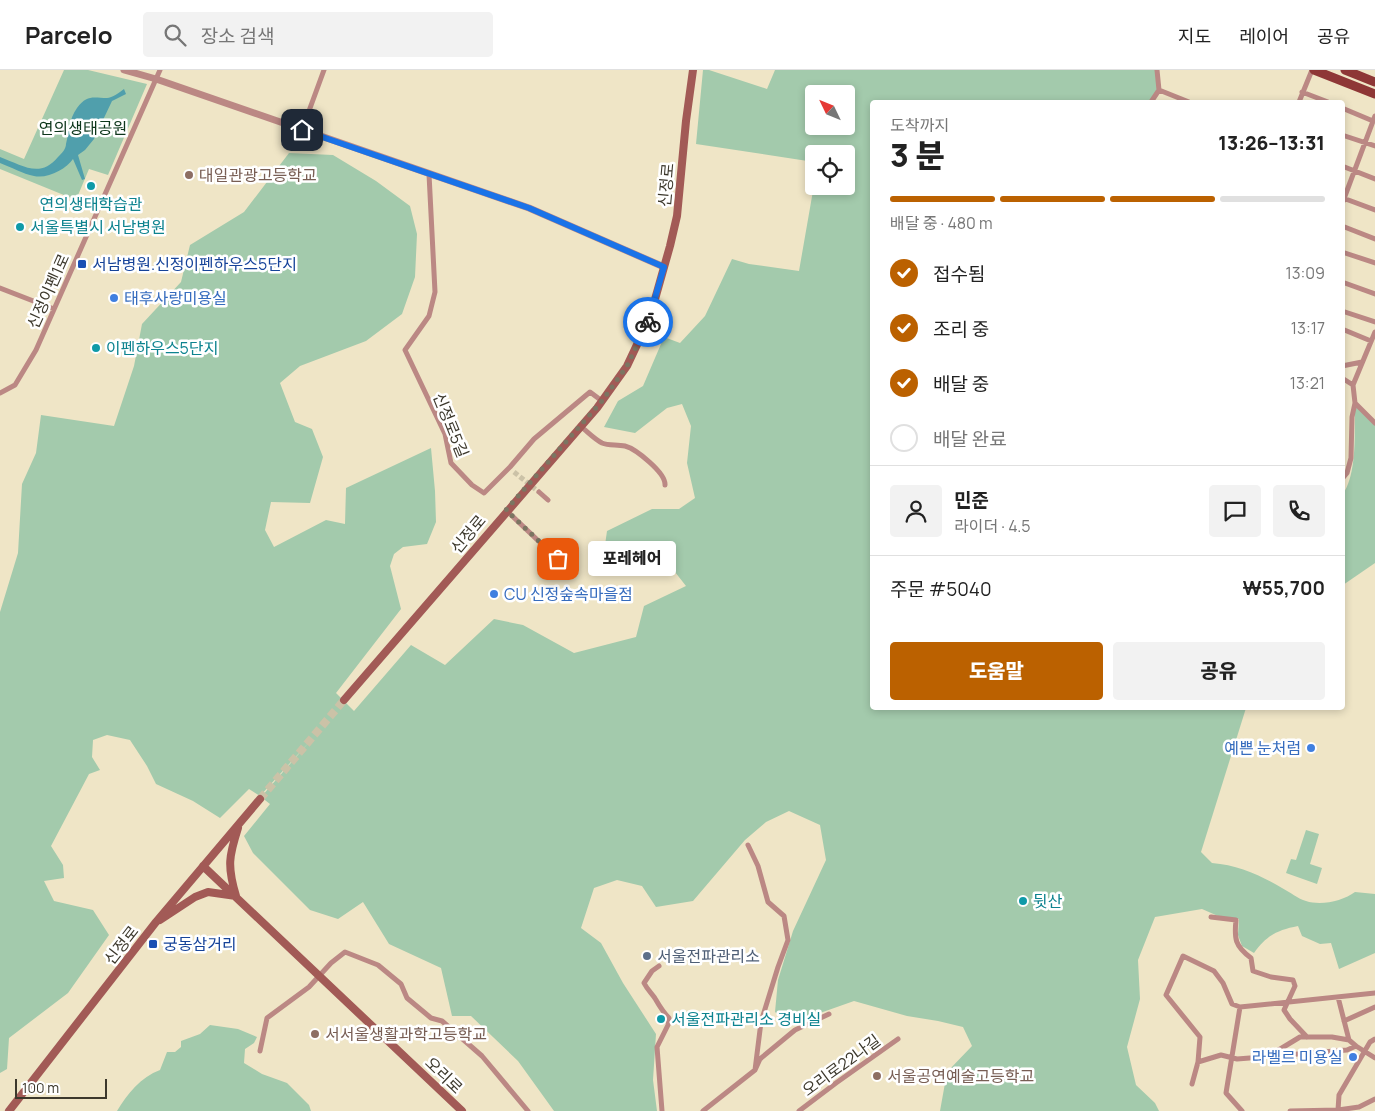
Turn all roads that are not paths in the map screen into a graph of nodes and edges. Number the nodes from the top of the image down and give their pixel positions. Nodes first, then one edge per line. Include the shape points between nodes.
1 (124, 70) edge
2 (160, 70) edge
3 (324, 70) edge
4 (693, 70) edge
5 (1157, 70) edge
6 (1313, 70) edge
7 (1344, 70) edge
8 (156, 80) junction
9 (1375, 82) edge
10 (1159, 90) junction
11 (1302, 92) junction
12 (1375, 94) edge
13 (1153, 100) edge
14 (1183, 100) edge
15 (1300, 100) edge
16 (1323, 100) edge
17 (1345, 109) edge
18 (1374, 119) edge
19 (302, 130) junction
20 (1345, 136) edge
21 (1365, 143) junction
22 (1375, 146) edge
23 (1345, 167) edge
24 (1355, 171) junction
25 (429, 174) junction
26 (1375, 179) edge
27 (1345, 195) edge
28 (1345, 201) edge
29 (1375, 210) edge
30 (1345, 227) edge
31 (1375, 239) edge
32 (1345, 253) edge
33 (1375, 263) edge
34 (664, 267) junction
35 (1345, 283) edge
36 (0, 288) edge
37 (1375, 294) edge
38 (54, 309) junction
39 (1345, 312) edge
40 (1375, 322) edge
41 (1345, 331) edge
42 (1375, 332) edge
43 (1372, 341) junction
44 (1362, 362) junction
45 (1345, 365) edge
46 (1345, 380) edge
47 (1352, 385) junction
48 (0, 393) edge
49 (602, 401) junction
50 (1354, 403) junction
51 (1375, 423) edge
52 (580, 426) junction
53 (510, 467) junction
54 (514, 472) tunnel mouth
55 (1345, 475) edge
56 (665, 485) dead end
57 (539, 492) tunnel mouth
58 (548, 500) dead end
59 (506, 510) junction
60 (568, 569) dead end
61 (344, 700) tunnel mouth
62 (260, 799) tunnel mouth
63 (240, 822) junction
64 (748, 845) dead end
65 (203, 866) junction
66 (236, 896) junction
67 (1211, 917) dead end
68 (156, 922) junction
69 (659, 966) dead end
70 (321, 975) junction
71 (1375, 993) edge
72 (1338, 997) junction
73 (1288, 1002) junction
74 (1240, 1006) junction
75 (1375, 1007) edge
76 (828, 1014) dead end
77 (1344, 1021) junction
78 (1307, 1037) junction
79 (898, 1039) dead end
80 (1375, 1039) edge
81 (1349, 1040) junction
82 (1356, 1046) junction
83 (260, 1051) dead end
84 (1364, 1051) junction
85 (1270, 1056) junction
86 (1231, 1057) junction
87 (1375, 1058) edge
88 (1198, 1062) junction
89 (755, 1070) junction
90 (1192, 1084) dead end
91 (1375, 1099) edge
92 (1359, 1109) edge
93 (1338, 1110) edge
94 (9, 1111) edge
95 (462, 1111) edge
96 (528, 1111) edge
97 (662, 1111) edge
98 (703, 1111) edge
99 (799, 1111) edge
100 (1242, 1111) edge
101 (1290, 1111) edge

1 - 8 street
2 - 8 street, 신정이펜1로
3 - 19 street
4 - 34 main road, 신정로 via 677,216
5 - 10 street
6 - 11 street
6 - 12 main road
7 - 9 main road
8 - 19 street
8 - 38 street, 신정이펜1로
10 - 13 street
10 - 14 street
11 - 15 street
11 - 16 street
17 - 18 street
18 - 21 street
19 - 25 street
20 - 21 street
21 - 22 street
21 - 24 street
23 - 24 street
24 - 26 street
24 - 27 street
25 - 34 street via 529,208
25 - 53 street, 신정로5길 via 435,292 429,316 405,350 445,434 451,463 484,493
28 - 29 street
30 - 31 street
32 - 33 street
34 - 49 main road, 신정로 via 650,317 627,366
35 - 37 street
36 - 38 street
38 - 48 street, 신정이펜1로 via 36,350 15,385
39 - 40 street
41 - 43 street
42 - 43 street
43 - 44 street
44 - 45 street
44 - 47 street
46 - 47 street
47 - 50 street
49 - 52 main road, 신정로
49 - 53 street, 신정로5길 via 590,392 534,440
50 - 51 street
50 - 55 street via 1351,458
52 - 56 street via 601,443 623,445 635,451 662,474
52 - 59 main road, 신정로
53 - 54 street
57 - 58 street
59 - 60 street
59 - 61 main road, 신정로
62 - 63 main road, 신정로
63 - 65 main road, 신정로
63 - 66 main road via 229,865
64 - 89 street via 768,902 784,916 788,940 761,1022
65 - 66 main road, 오리로
65 - 68 main road, 신정로
66 - 68 main road via 216,892 201,895
66 - 70 main road, 오리로
67 - 73 street via 1236,920 1239,949 1251,958 1252,971 1271,978 1293,980 1295,986
68 - 94 main road, 신정로
69 - 97 street via 644,983 669,1018 657,1047
70 - 83 street via 267,1018
70 - 95 main road, 오리로
70 - 96 street via 345,952 378,965 401,984 407,998 431,1018 442,1021 482,1056
71 - 72 street
72 - 73 street
72 - 77 street
73 - 74 street
73 - 78 street via 1284,1010
74 - 86 street
74 - 88 street via 1232,1004 1214,971 1184,956 1166,995 1200,1037
75 - 77 street
76 - 89 street via 794,1030 760,1060
77 - 81 street
78 - 81 street
78 - 85 street via 1300,1037
79 - 99 street, 오리로22나길
80 - 84 street
81 - 82 street
82 - 84 street
82 - 85 street via 1347,1050
84 - 87 street
84 - 93 street via 1339,1095
85 - 86 street
86 - 88 street via 1221,1055
86 - 100 street via 1226,1093
88 - 90 street
89 - 98 street
91 - 92 street
92 - 93 street
93 - 101 street

